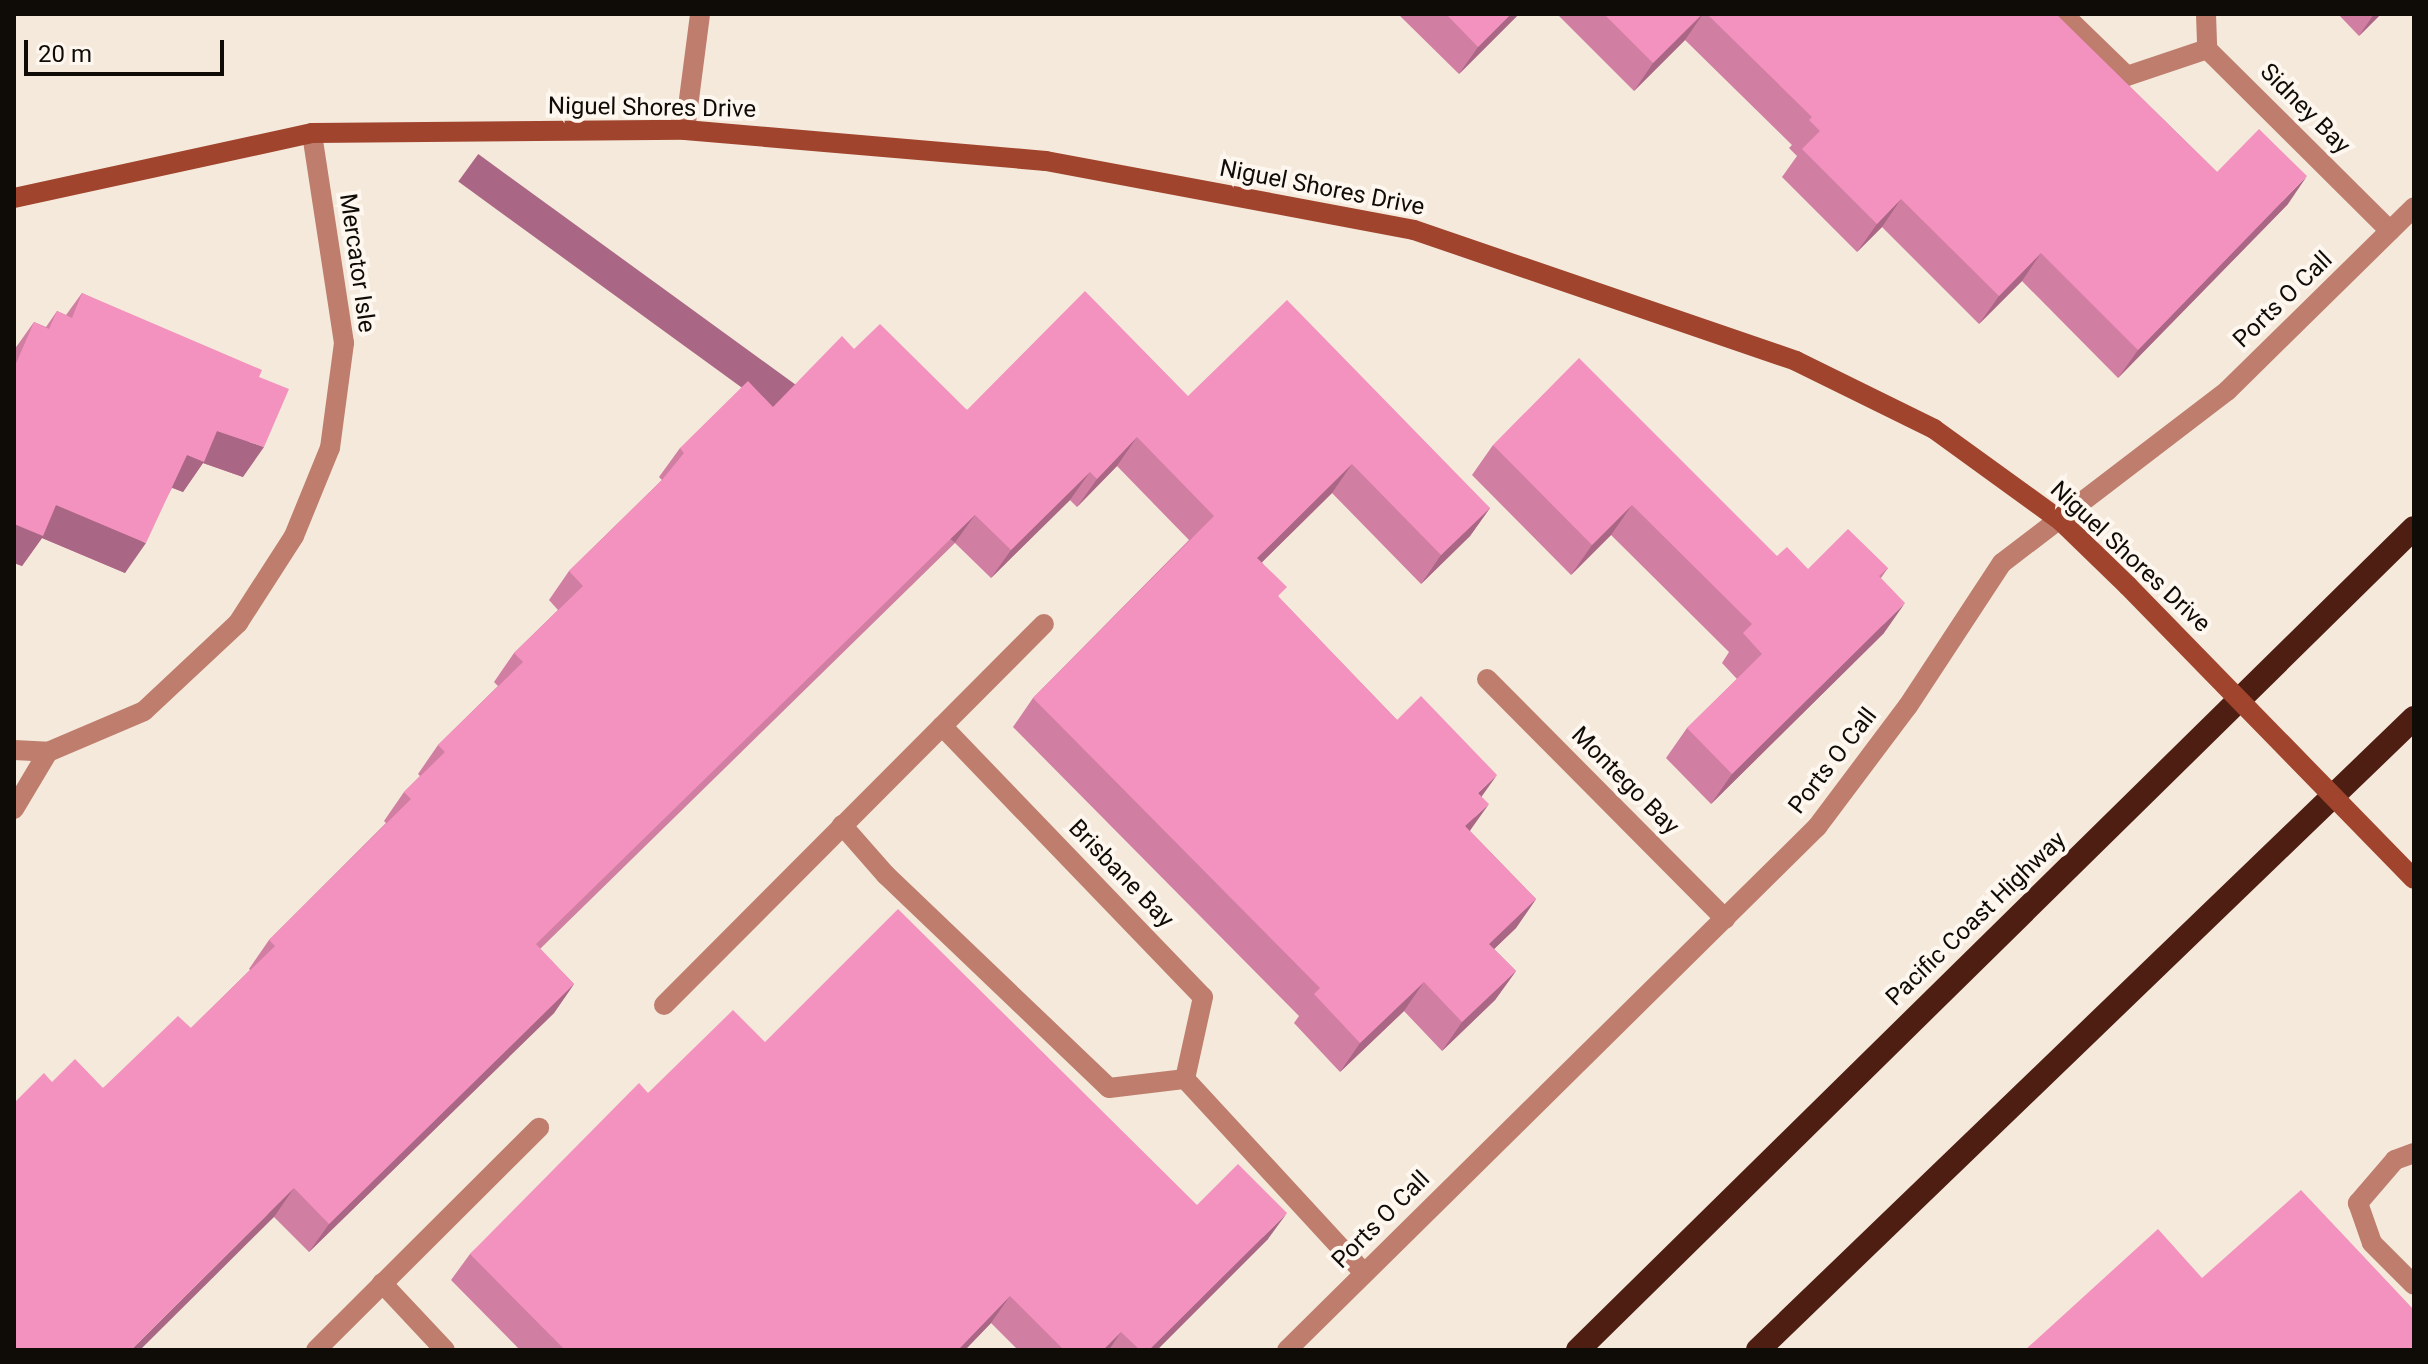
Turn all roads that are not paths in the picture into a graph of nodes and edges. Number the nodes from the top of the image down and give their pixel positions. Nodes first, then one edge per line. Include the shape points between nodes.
1 (700, 14) edge
2 (2063, 14) edge
3 (2206, 14) edge
4 (2207, 49) junction
5 (685, 130) junction
6 (312, 133) junction
7 (14, 198) edge
8 (2414, 207) edge
9 (2390, 231) junction
10 (2061, 521) junction
11 (2414, 528) edge
12 (1044, 624) dead end
13 (1487, 679) dead end
14 (2414, 718) edge
15 (942, 726) junction
16 (14, 750) edge
17 (48, 752) junction
18 (14, 809) edge
19 (842, 825) junction
20 (2414, 879) edge
21 (1725, 919) junction
22 (664, 1005) dead end
23 (1185, 1079) junction
24 (539, 1128) dead end
25 (2414, 1153) edge
26 (1364, 1273) junction
27 (382, 1283) junction
28 (2414, 1285) edge
29 (316, 1350) edge
30 (445, 1350) edge
31 (1287, 1350) edge
32 (1578, 1350) edge
33 (1758, 1350) edge

1 - 5 street
2 - 4 street via 2127,76
3 - 4 street
4 - 9 street, Sidney Bay
5 - 6 street, Niguel Shores Drive
5 - 10 street, Niguel Shores Drive via 1046,161 1414,230 1796,361 1934,429
6 - 7 street, Niguel Shores Drive
6 - 17 street, Mercator Isle via 344,343 330,448 294,536 238,623 144,711
8 - 9 street, Ports O Call
9 - 10 street, Ports O Call via 2227,391
10 - 20 street, Niguel Shores Drive, bridge
10 - 21 street, Ports O Call via 2002,563 1908,706 1817,827
11 - 32 highway, Pacific Coast Highway
12 - 15 street
13 - 21 street, Montego Bay
14 - 33 highway
15 - 19 street
15 - 23 street, Brisbane Bay via 1203,997
16 - 17 street, Mercator Isle
17 - 18 street
19 - 22 street
19 - 23 street via 886,875 1109,1088
21 - 26 street, Ports O Call
23 - 26 street
24 - 27 street
25 - 28 street via 2395,1160 2358,1203 2372,1243
26 - 31 street, Ports O Call
27 - 29 street
27 - 30 street

